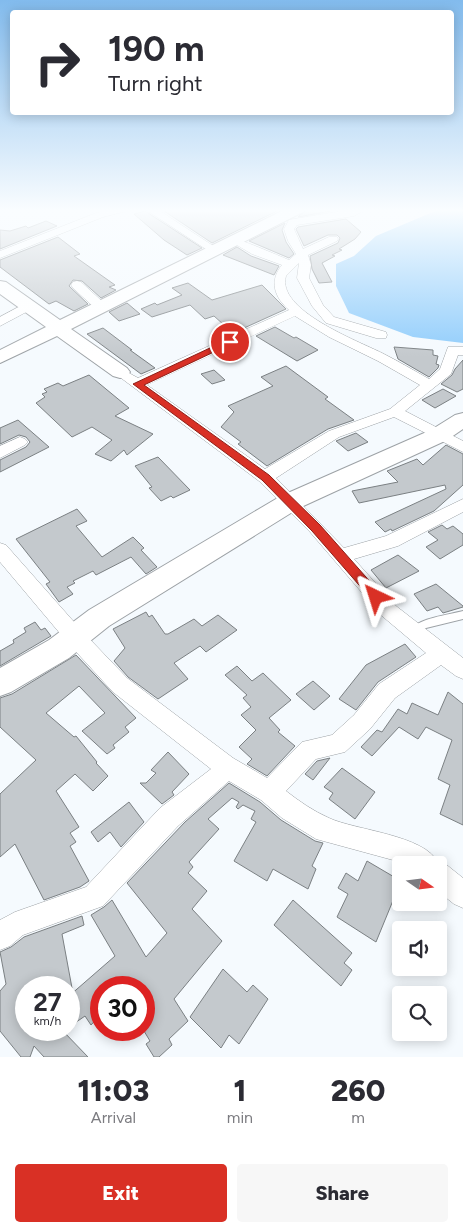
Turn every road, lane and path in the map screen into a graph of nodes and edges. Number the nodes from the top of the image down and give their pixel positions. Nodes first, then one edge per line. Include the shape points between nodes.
1 (201, 258) edge
2 (274, 258) edge
3 (297, 258) edge
4 (303, 258) edge
5 (290, 264) junction
6 (77, 285) dead end
7 (0, 286) edge
8 (28, 306) junction
9 (101, 307) junction
10 (297, 311) junction
11 (0, 322) edge
12 (57, 328) junction
13 (381, 335) dead end
14 (463, 351) edge
15 (0, 357) edge
16 (120, 372) joint
17 (138, 384) junction
18 (430, 385) junction
19 (395, 412) junction
20 (463, 420) edge
21 (439, 435) junction
22 (20, 442) dead end
23 (463, 447) edge
24 (0, 453) edge
25 (265, 477) junction
26 (290, 502) junction
27 (463, 505) edge
28 (0, 550) edge
29 (340, 556) junction
30 (463, 615) edge
31 (414, 631) junction
32 (75, 637) junction
33 (442, 653) junction
34 (463, 670) edge
35 (0, 683) edge
36 (225, 766) junction
37 (269, 792) junction
38 (410, 856) edge
39 (448, 882) edge
40 (463, 895) edge
41 (0, 936) edge

1 - 9 street
2 - 5 street
3 - 5 street
4 - 13 street via 303,278 318,306 330,320
5 - 10 street via 282,272 280,288
6 - 9 street
7 - 8 street
8 - 11 street
8 - 12 street
9 - 12 street
10 - 17 street
10 - 18 street via 316,325
12 - 15 street
12 - 16 street
14 - 18 street via 453,350 446,371
16 - 17 street
17 - 25 street
18 - 19 street
19 - 21 street
19 - 25 street via 334,434
20 - 21 street
21 - 23 street
21 - 26 street
22 - 24 street
25 - 26 street
26 - 29 street
26 - 32 street via 99,618
27 - 29 street via 392,541
28 - 32 street
29 - 31 street via 388,611
30 - 31 lane via 423,625
31 - 33 street
32 - 35 street
32 - 36 street via 120,686
33 - 34 street
33 - 37 street via 387,691 338,745 310,749
36 - 37 street
36 - 41 street via 220,776 170,817 94,897 15,925
37 - 38 street via 291,810 325,830 398,849
39 - 40 street

